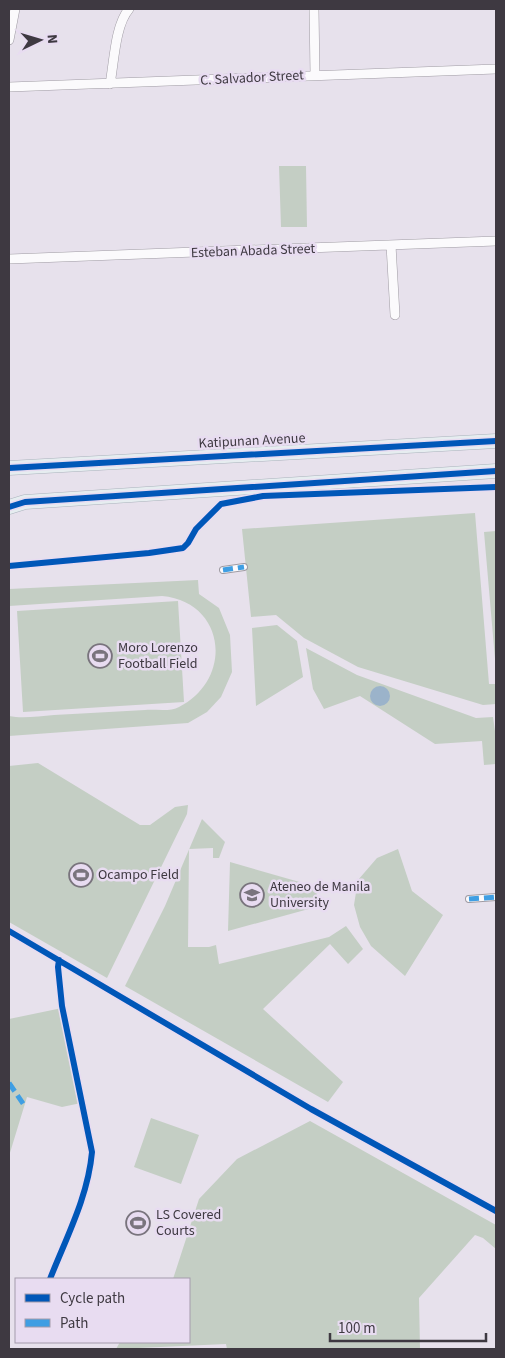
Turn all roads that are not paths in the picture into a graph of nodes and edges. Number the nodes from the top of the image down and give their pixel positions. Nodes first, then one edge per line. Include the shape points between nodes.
1 (15, 9) edge
2 (129, 9) edge
3 (314, 9) edge
4 (9, 40) edge
5 (496, 69) edge
6 (315, 75) junction
7 (110, 84) junction
8 (9, 87) edge
9 (496, 241) edge
10 (391, 245) junction
11 (9, 260) edge
12 (394, 315) dead end
13 (496, 441) edge
14 (9, 468) edge
15 (496, 471) edge
16 (9, 497) edge
17 (25, 502) junction
18 (9, 507) edge
19 (244, 567) dead end
20 (223, 570) dead end
21 (496, 897) edge
22 (470, 899) dead end

1 - 4 street
2 - 7 street via 120,30
3 - 6 street
5 - 6 street, C. Salvador Street
6 - 7 street, C. Salvador Street
7 - 8 street, C. Salvador Street
9 - 10 street, Esteban Abada Street
10 - 11 street, Esteban Abada Street
10 - 12 street
13 - 14 main road, Katipunan Avenue
15 - 17 main road
16 - 17 main road
17 - 18 main road
19 - 20 street
21 - 22 street

